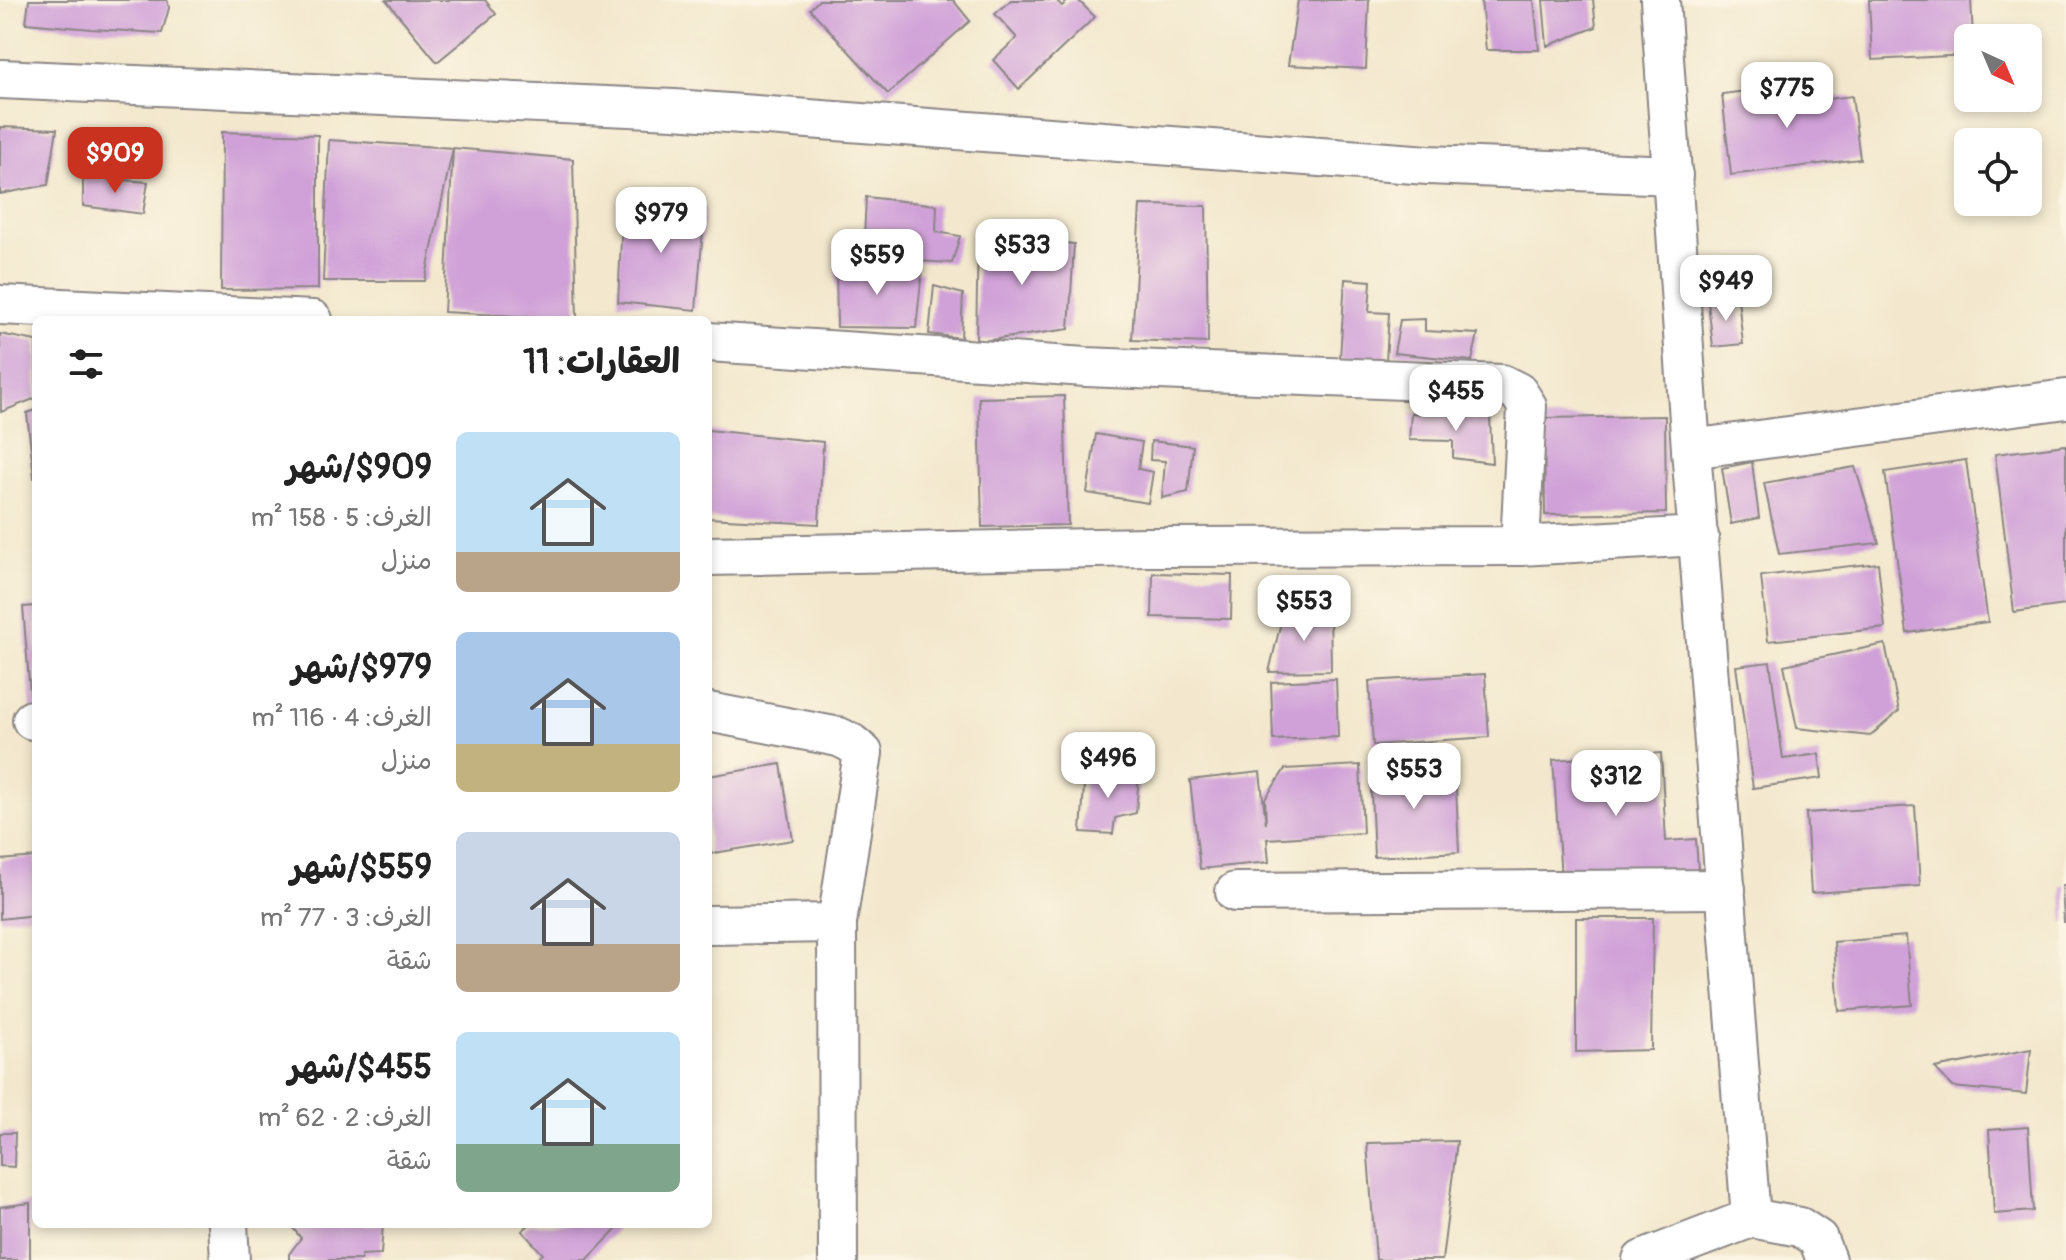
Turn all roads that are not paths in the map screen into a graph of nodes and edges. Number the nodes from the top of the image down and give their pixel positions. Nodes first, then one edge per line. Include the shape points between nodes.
1 (1660, 0) edge
2 (0, 79) edge
3 (1673, 175) junction
4 (0, 305) edge
5 (230, 316) edge
6 (712, 342) edge
7 (2066, 399) edge
8 (1691, 449) junction
9 (1699, 536) junction
10 (1520, 546) junction
11 (712, 556) edge
12 (712, 713) edge
13 (1726, 889) junction
14 (1235, 892) dead end
15 (837, 923) junction
16 (712, 925) edge
17 (1751, 1218) junction
18 (228, 1228) edge
19 (230, 1260) edge
20 (838, 1260) edge
21 (1642, 1260) edge
22 (1826, 1260) edge

1 - 3 street
2 - 3 street via 674,109 1428,165
3 - 8 street
4 - 5 street
6 - 10 street via 1086,367 1502,384 1518,392 1527,406
7 - 8 street
8 - 9 street
9 - 10 street
9 - 13 street
10 - 11 street
12 - 15 street via 839,737 863,753
13 - 14 street
13 - 17 street
15 - 16 street
15 - 20 street
17 - 21 street
17 - 22 street via 1800,1227 1818,1239
18 - 19 street

